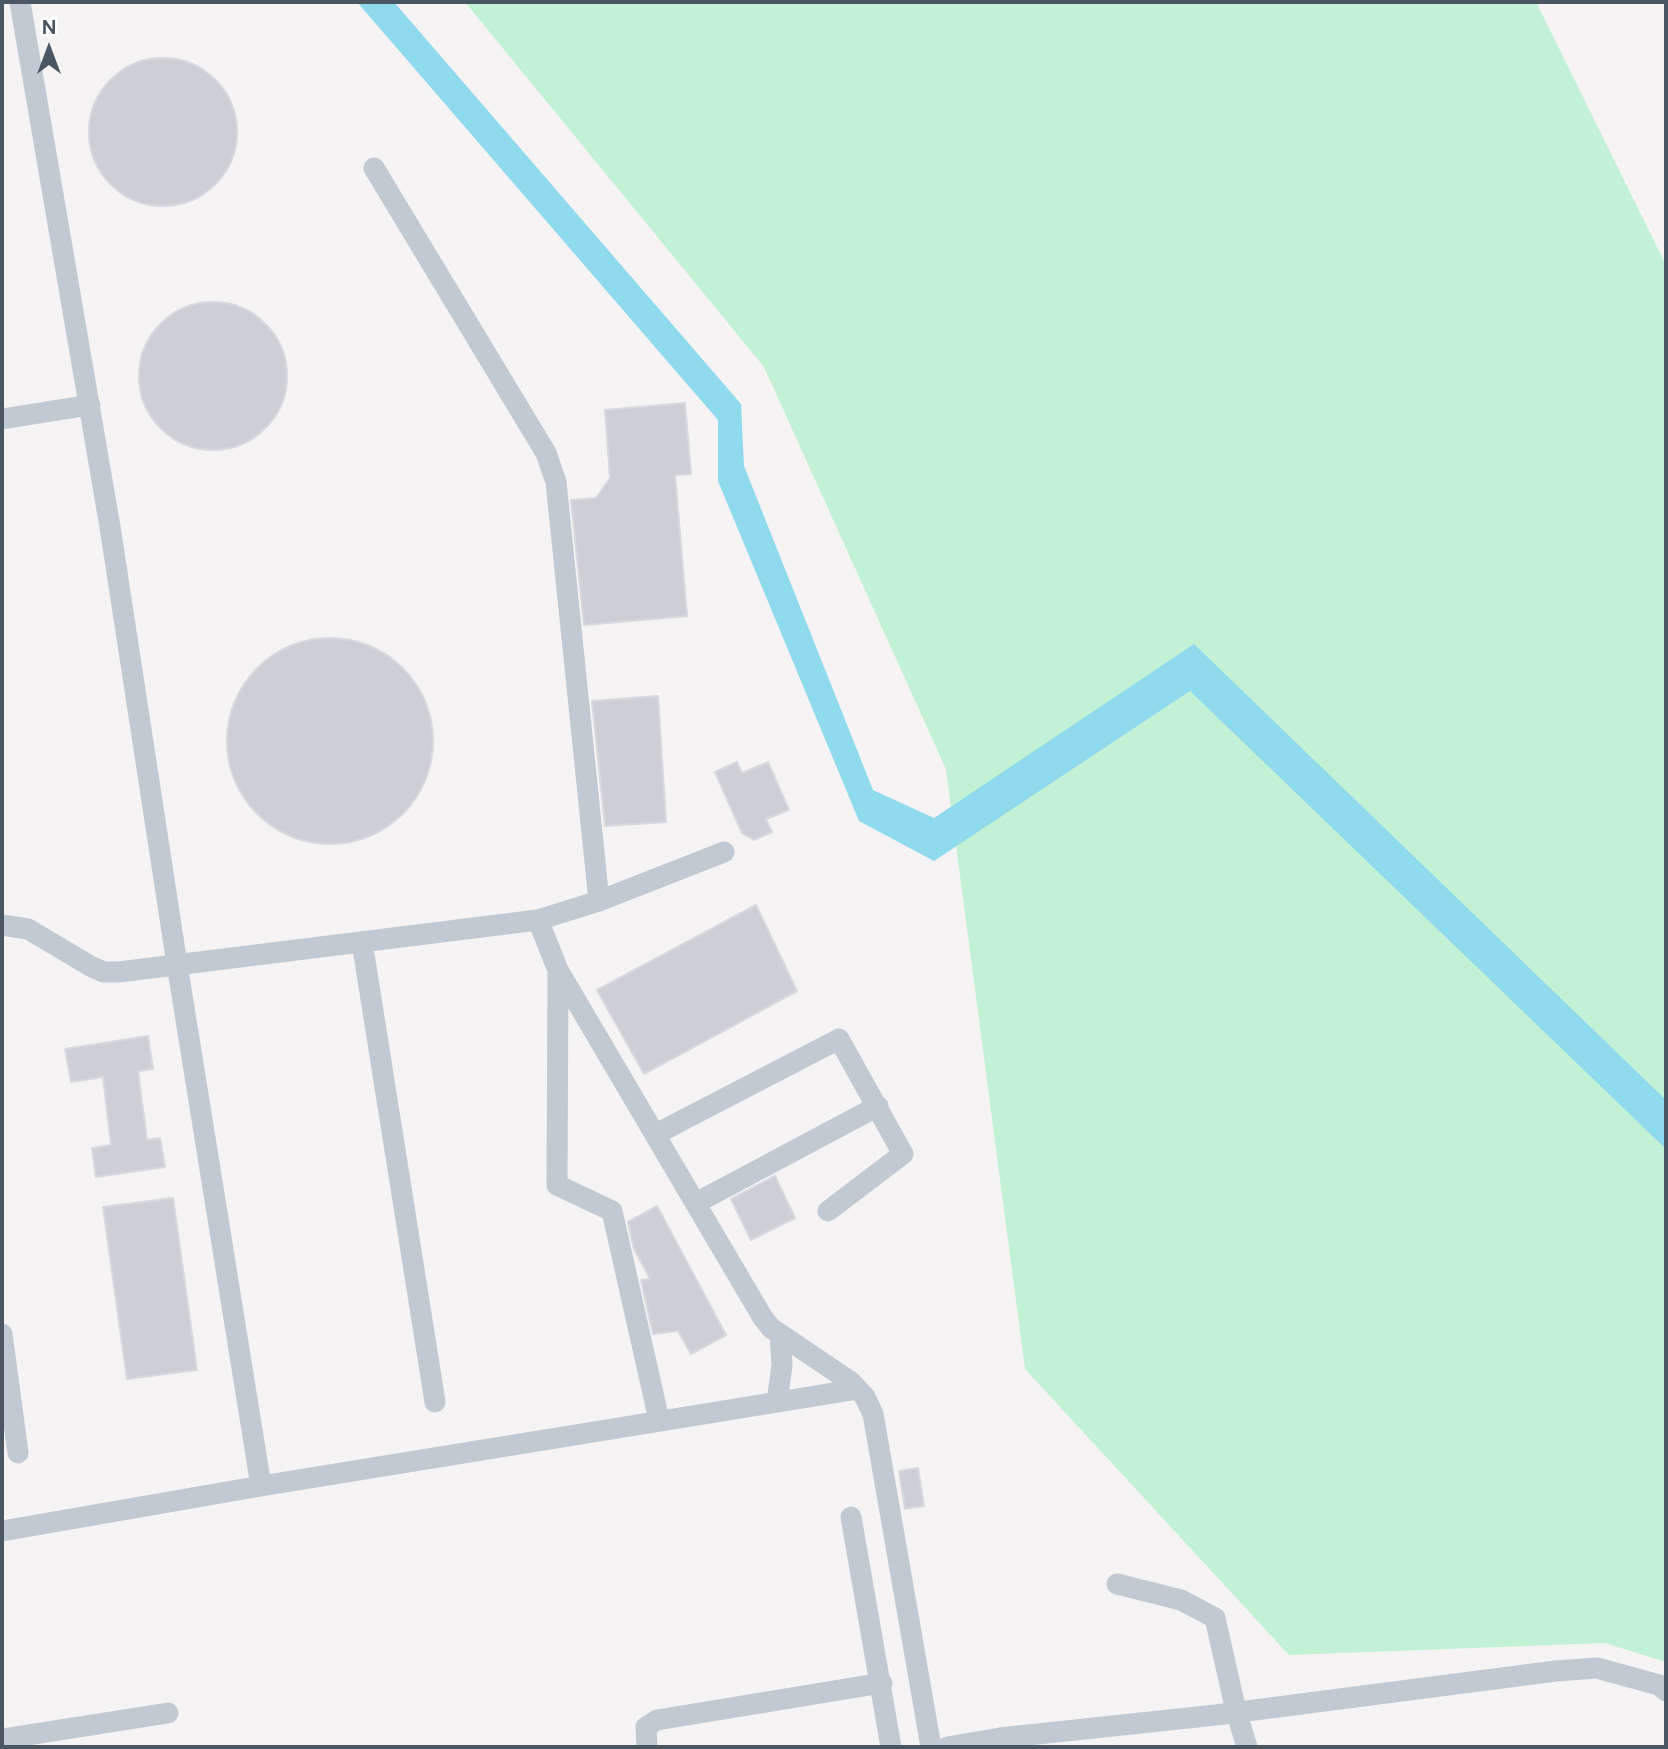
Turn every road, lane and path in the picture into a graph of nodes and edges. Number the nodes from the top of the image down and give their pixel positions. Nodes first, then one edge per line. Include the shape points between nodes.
1 (20, 2) edge
2 (374, 168) dead end
3 (90, 405) junction
4 (2, 419) edge
5 (724, 852) dead end
6 (599, 901) junction
7 (538, 920) junction
8 (2, 925) edge
9 (362, 942) junction
10 (177, 964) junction
11 (558, 970) junction
12 (878, 1106) junction
13 (656, 1134) junction
14 (696, 1203) junction
15 (828, 1211) dead end
16 (2, 1334) edge
17 (780, 1335) junction
18 (858, 1389) junction
19 (435, 1402) dead end
20 (777, 1402) junction
21 (659, 1420) junction
22 (18, 1453) dead end
23 (261, 1486) junction
24 (851, 1517) dead end
25 (2, 1531) edge
26 (1117, 1584) dead end
27 (882, 1683) junction
28 (1666, 1690) edge
29 (1236, 1711) junction
30 (168, 1713) dead end
31 (2, 1739) edge
32 (1000, 1743) edge
33 (647, 1747) edge
34 (891, 1747) edge
35 (931, 1747) edge
36 (947, 1747) edge
37 (1247, 1747) edge

1 - 3 lane
2 - 6 lane via 545,453 556,482
3 - 4 lane
3 - 10 lane
5 - 6 lane
6 - 7 lane
7 - 9 lane
7 - 11 lane
8 - 10 lane via 28,929 104,972
9 - 10 lane
9 - 19 lane
10 - 23 lane
11 - 13 lane
11 - 21 lane via 557,1185 612,1211
12 - 13 lane via 839,1039
12 - 14 lane
12 - 15 lane via 903,1154
13 - 14 lane
14 - 17 lane via 763,1318
16 - 22 lane
17 - 18 lane
17 - 20 lane
18 - 20 lane
18 - 35 lane via 873,1414
20 - 21 lane
21 - 23 lane
23 - 25 lane
24 - 27 lane
26 - 29 lane via 1181,1600 1215,1618
27 - 33 lane via 657,1720 646,1727
27 - 34 lane
28 - 29 lane via 1597,1668
29 - 32 lane
29 - 37 lane
30 - 31 lane
32 - 36 lane

